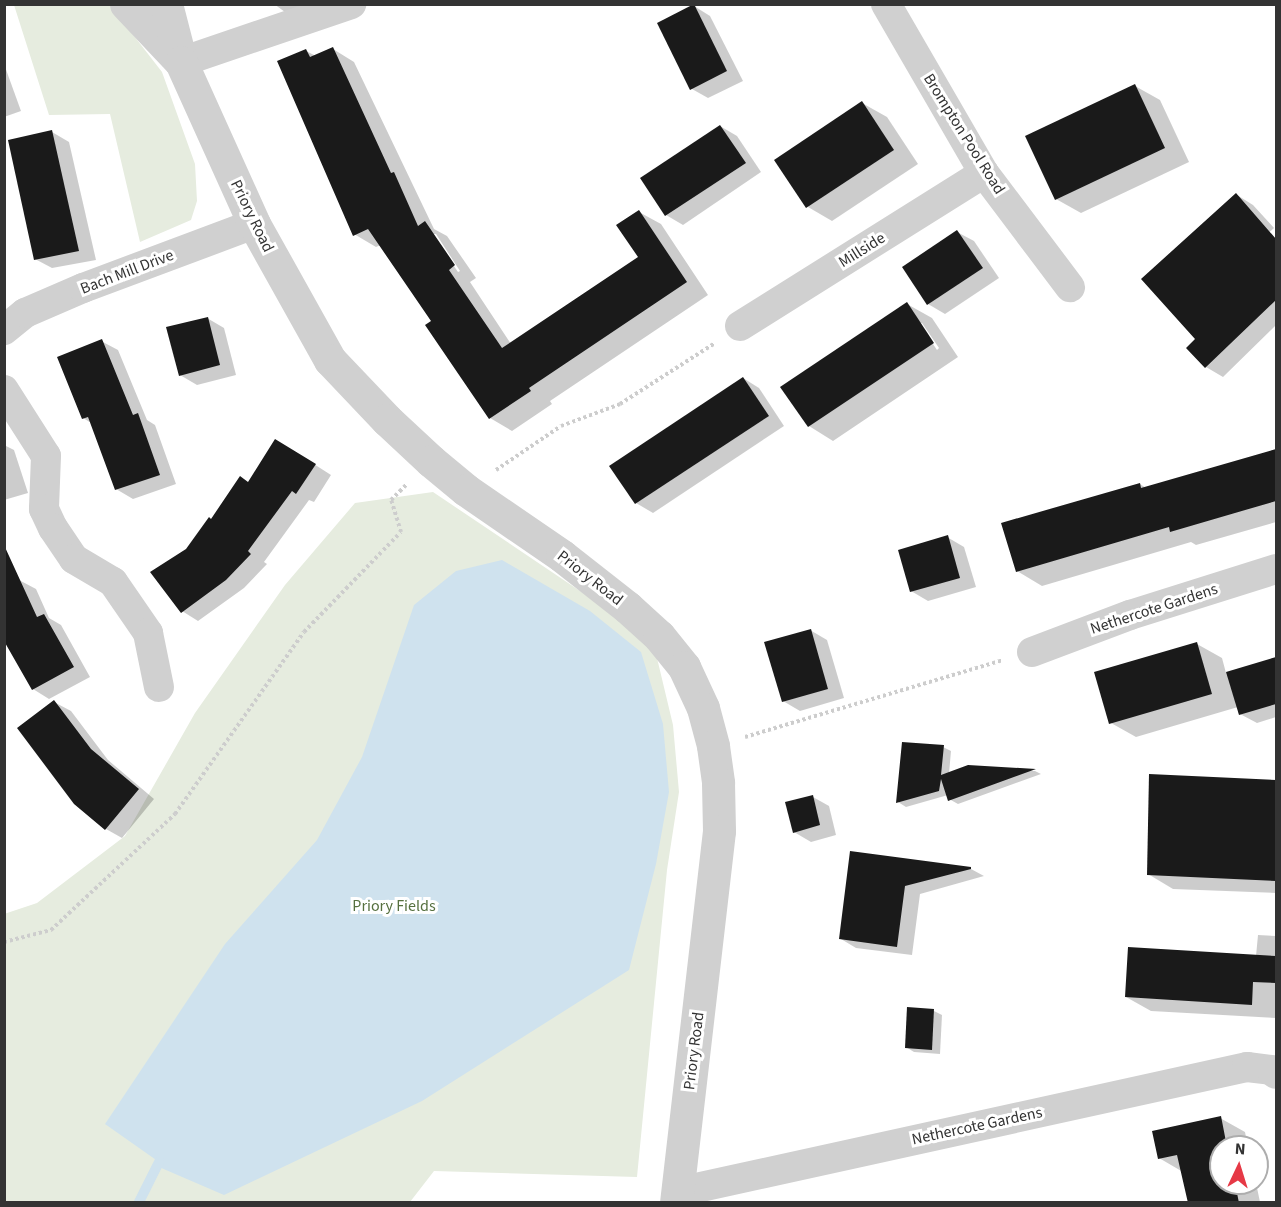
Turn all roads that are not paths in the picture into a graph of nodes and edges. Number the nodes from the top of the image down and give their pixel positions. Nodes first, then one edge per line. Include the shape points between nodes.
1 (126, 4) edge
2 (166, 4) edge
3 (351, 4) edge
4 (886, 4) edge
5 (181, 62) junction
6 (984, 173) junction
7 (254, 224) junction
8 (1070, 287) dead end
9 (740, 326) road end
10 (4, 330) edge
11 (4, 390) edge
12 (1276, 570) edge
13 (1032, 652) road end
14 (159, 687) dead end
15 (1276, 1074) edge
16 (677, 1197) edge

1 - 5 street, Priory Road
2 - 5 street, Priory Road
3 - 5 street
4 - 6 street, Brompton Pool Road
5 - 7 street, Priory Road
6 - 8 street, Brompton Pool Road
6 - 9 street, Millside
7 - 10 street, Bach Mill Drive via 82,288 26,313
7 - 16 street, Priory Road via 330,360 431,461 562,556 671,648 703,708 718,783 719,831
11 - 14 street via 46,456 44,509 52,528 74,559 113,582 148,633
12 - 13 street, Nethercote Gardens via 1130,615
15 - 16 street, Nethercote Gardens via 1247,1067

